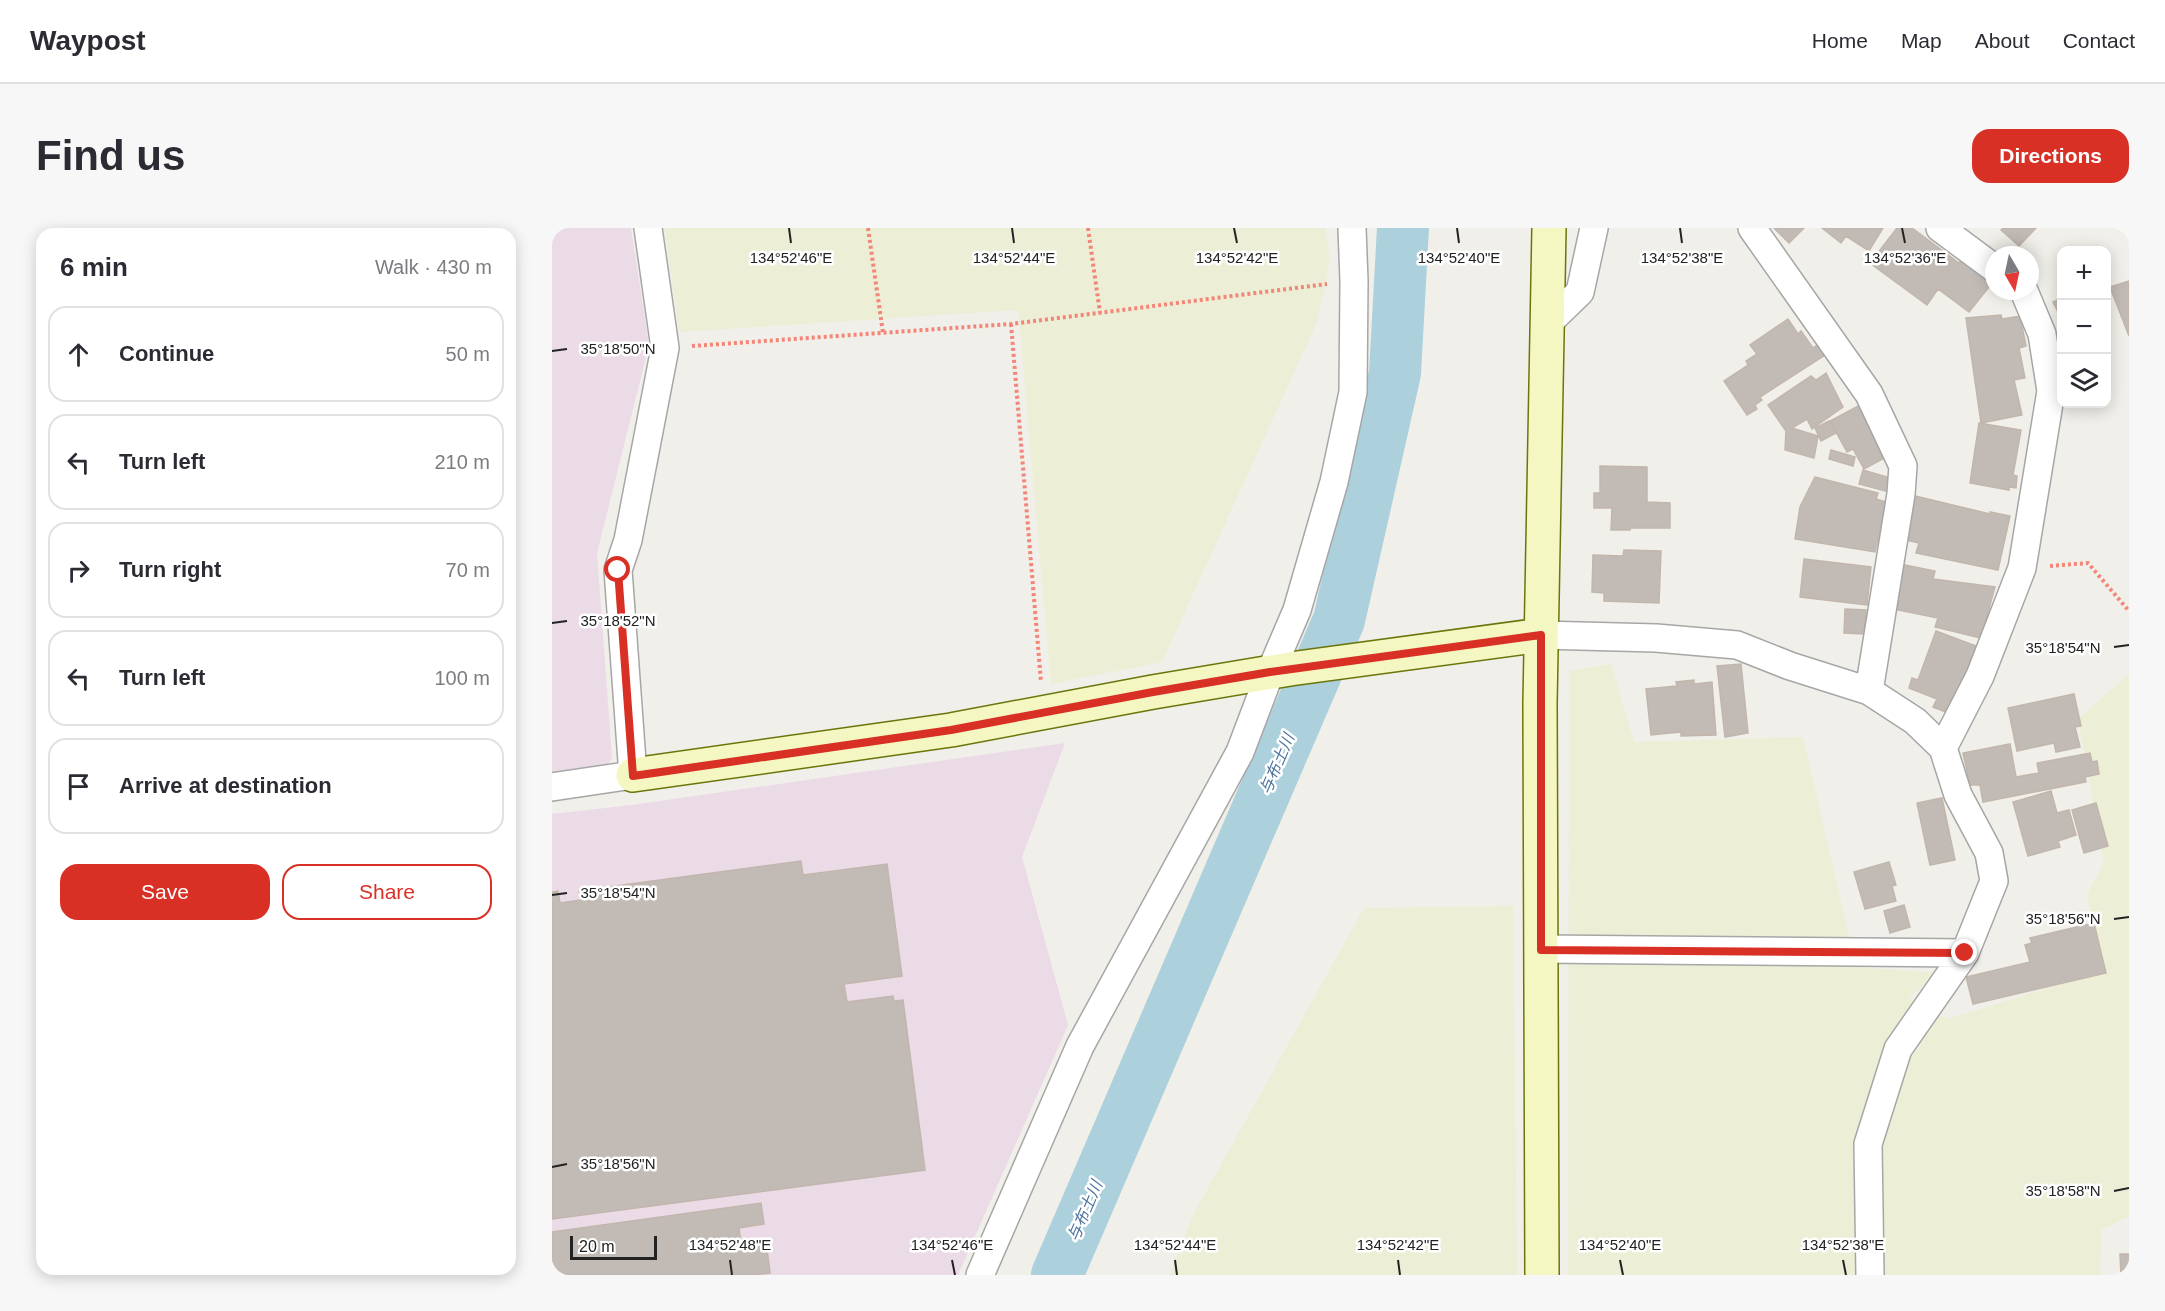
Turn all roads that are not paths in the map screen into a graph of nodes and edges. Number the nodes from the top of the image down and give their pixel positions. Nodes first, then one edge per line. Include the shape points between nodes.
1 (648, 228) edge
2 (1352, 228) edge
3 (1549, 228) edge
4 (1594, 228) edge
5 (1752, 228) edge
6 (1940, 228) edge
7 (1985, 261) edge
8 (2028, 300) edge
9 (1547, 324) junction
10 (1541, 635) junction
11 (1280, 671) junction
12 (1869, 691) junction
13 (1943, 748) junction
14 (633, 776) junction
15 (552, 786) edge
16 (1541, 950) junction
17 (1965, 953) junction
18 (980, 1275) edge
19 (1542, 1275) edge
20 (1870, 1275) edge

1 - 14 street via 665,348 628,540 618,570
2 - 11 street via 1353,392 1334,482
3 - 9 street
4 - 9 street via 1580,292
5 - 12 street via 1869,394 1903,466
6 - 7 street
8 - 13 street via 2043,334 2052,391 2022,568 1980,676
9 - 10 street
10 - 11 street
10 - 12 street via 1737,645
10 - 16 street
11 - 14 street via 887,740
11 - 18 street via 1080,1046
12 - 13 street via 1915,721
13 - 17 street via 1958,795 1989,853 1994,881
14 - 15 street
16 - 17 street
16 - 19 street
17 - 20 street via 1898,1048 1868,1144

